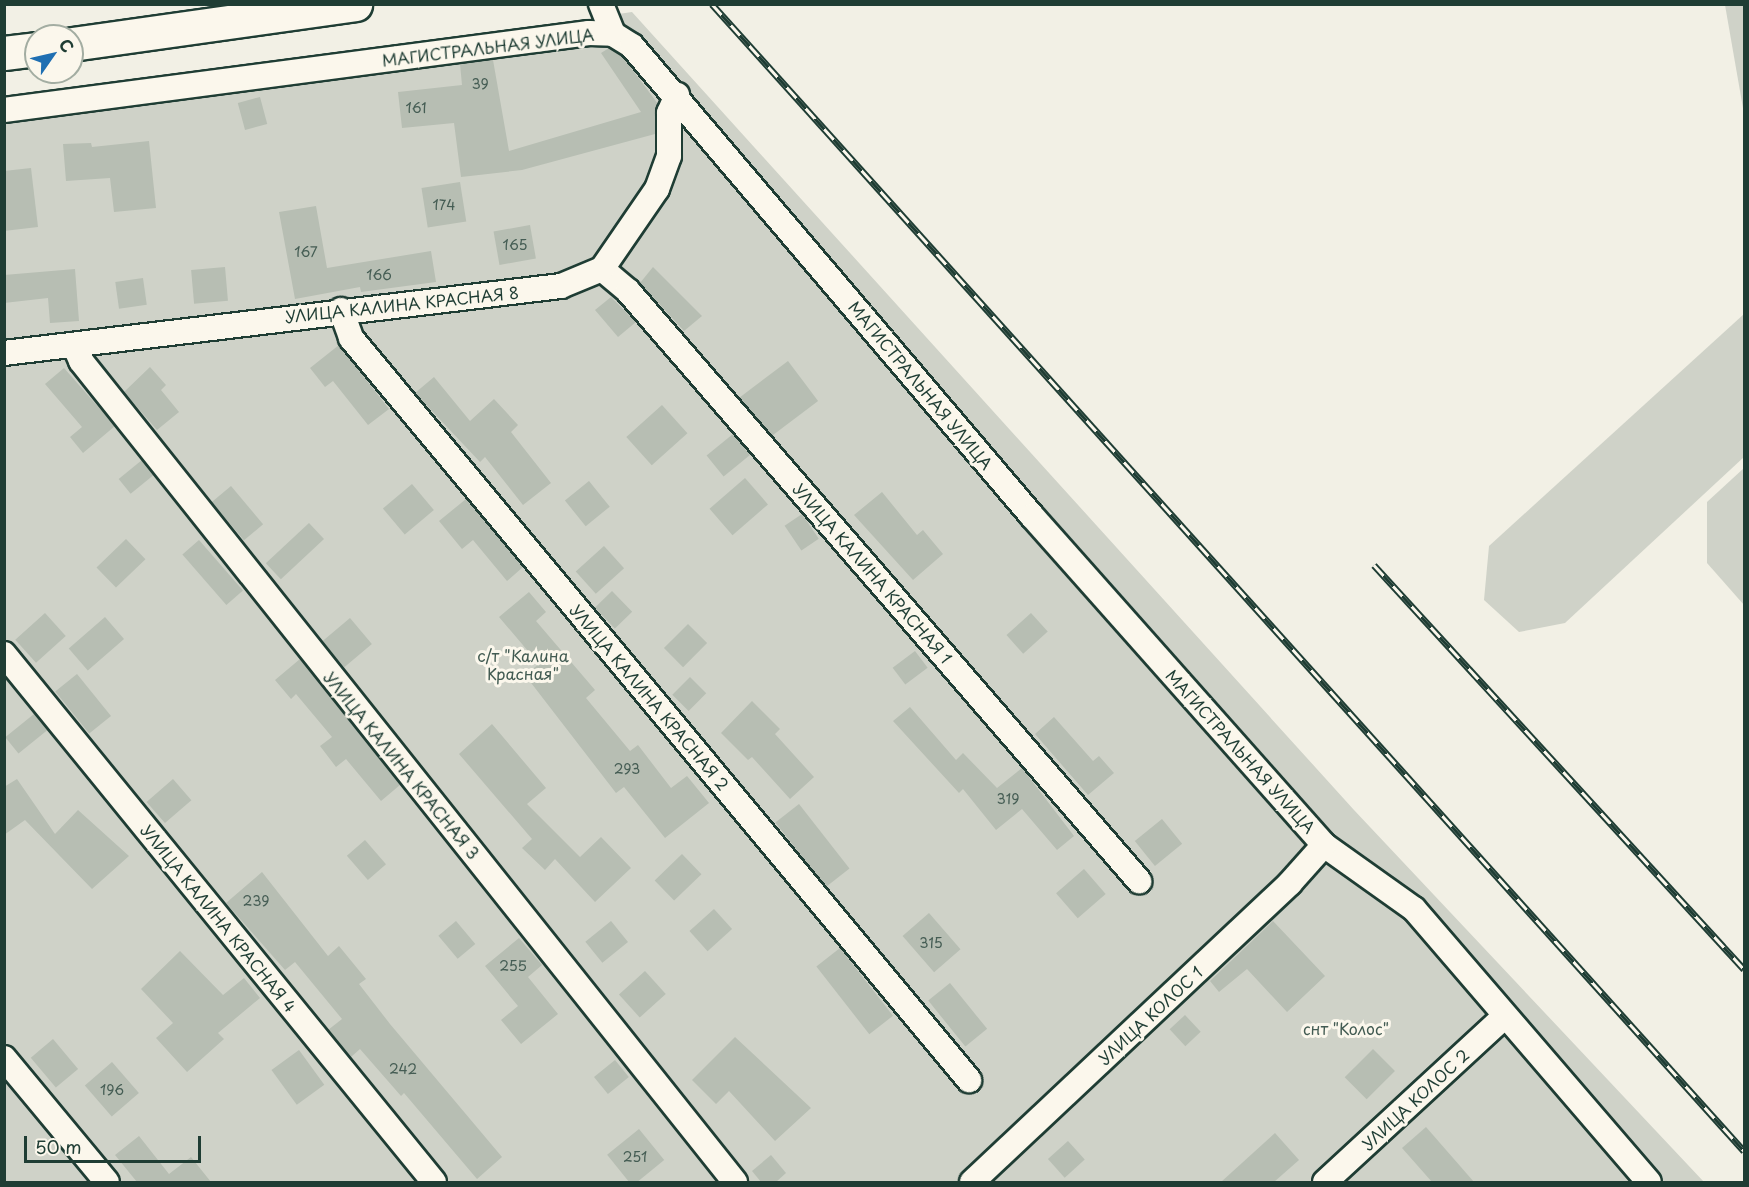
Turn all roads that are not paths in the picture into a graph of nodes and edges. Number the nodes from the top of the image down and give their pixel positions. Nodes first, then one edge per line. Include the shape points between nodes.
1 (355, 4) edge
2 (601, 4) edge
3 (613, 34) junction
4 (84, 42) edge
5 (24, 50) edge
6 (4, 53) edge
7 (676, 95) junction
8 (4, 110) edge
9 (602, 269) junction
10 (341, 310) junction
11 (74, 345) junction
12 (4, 353) edge
13 (4, 654) edge
14 (1324, 845) junction
15 (1139, 881) dead end
16 (1504, 1016) junction
17 (4, 1058) edge
18 (969, 1080) dead end
19 (1643, 1180) edge
20 (107, 1182) edge
21 (434, 1182) edge
22 (735, 1182) edge
23 (972, 1182) edge
24 (1325, 1182) edge

1 - 4 main road
2 - 3 street
3 - 7 street, МАГИСТРАЛЬНАЯ УЛИЦА via 633,46
3 - 8 street, МАГИСТРАЛЬНАЯ УЛИЦА via 517,42
5 - 6 main road
7 - 9 street via 669,113 669,156 657,189
7 - 14 street, МАГИСТРАЛЬНАЯ УЛИЦА via 1032,516
9 - 10 street, УЛИЦА КАЛИНА КРАСНАЯ 8 via 561,286
9 - 15 street, УЛИЦА КАЛИНА КРАСНАЯ 1 via 636,300
10 - 11 street, УЛИЦА КАЛИНА КРАСНАЯ 8
10 - 18 street, УЛИЦА КАЛИНА КРАСНАЯ 2 via 351,338
11 - 12 street, УЛИЦА КАЛИНА КРАСНАЯ 8
11 - 22 street, УЛИЦА КАЛИНА КРАСНАЯ 3 via 81,362
13 - 21 street, УЛИЦА КАЛИНА КРАСНАЯ 4
14 - 16 street, МАГИСТРАЛЬНАЯ УЛИЦА via 1413,909
14 - 23 street, УЛИЦА КОЛОС 1 via 1290,883
16 - 19 street, МАГИСТРАЛЬНАЯ УЛИЦА
16 - 24 street, УЛИЦА КОЛОС 2
17 - 20 street

